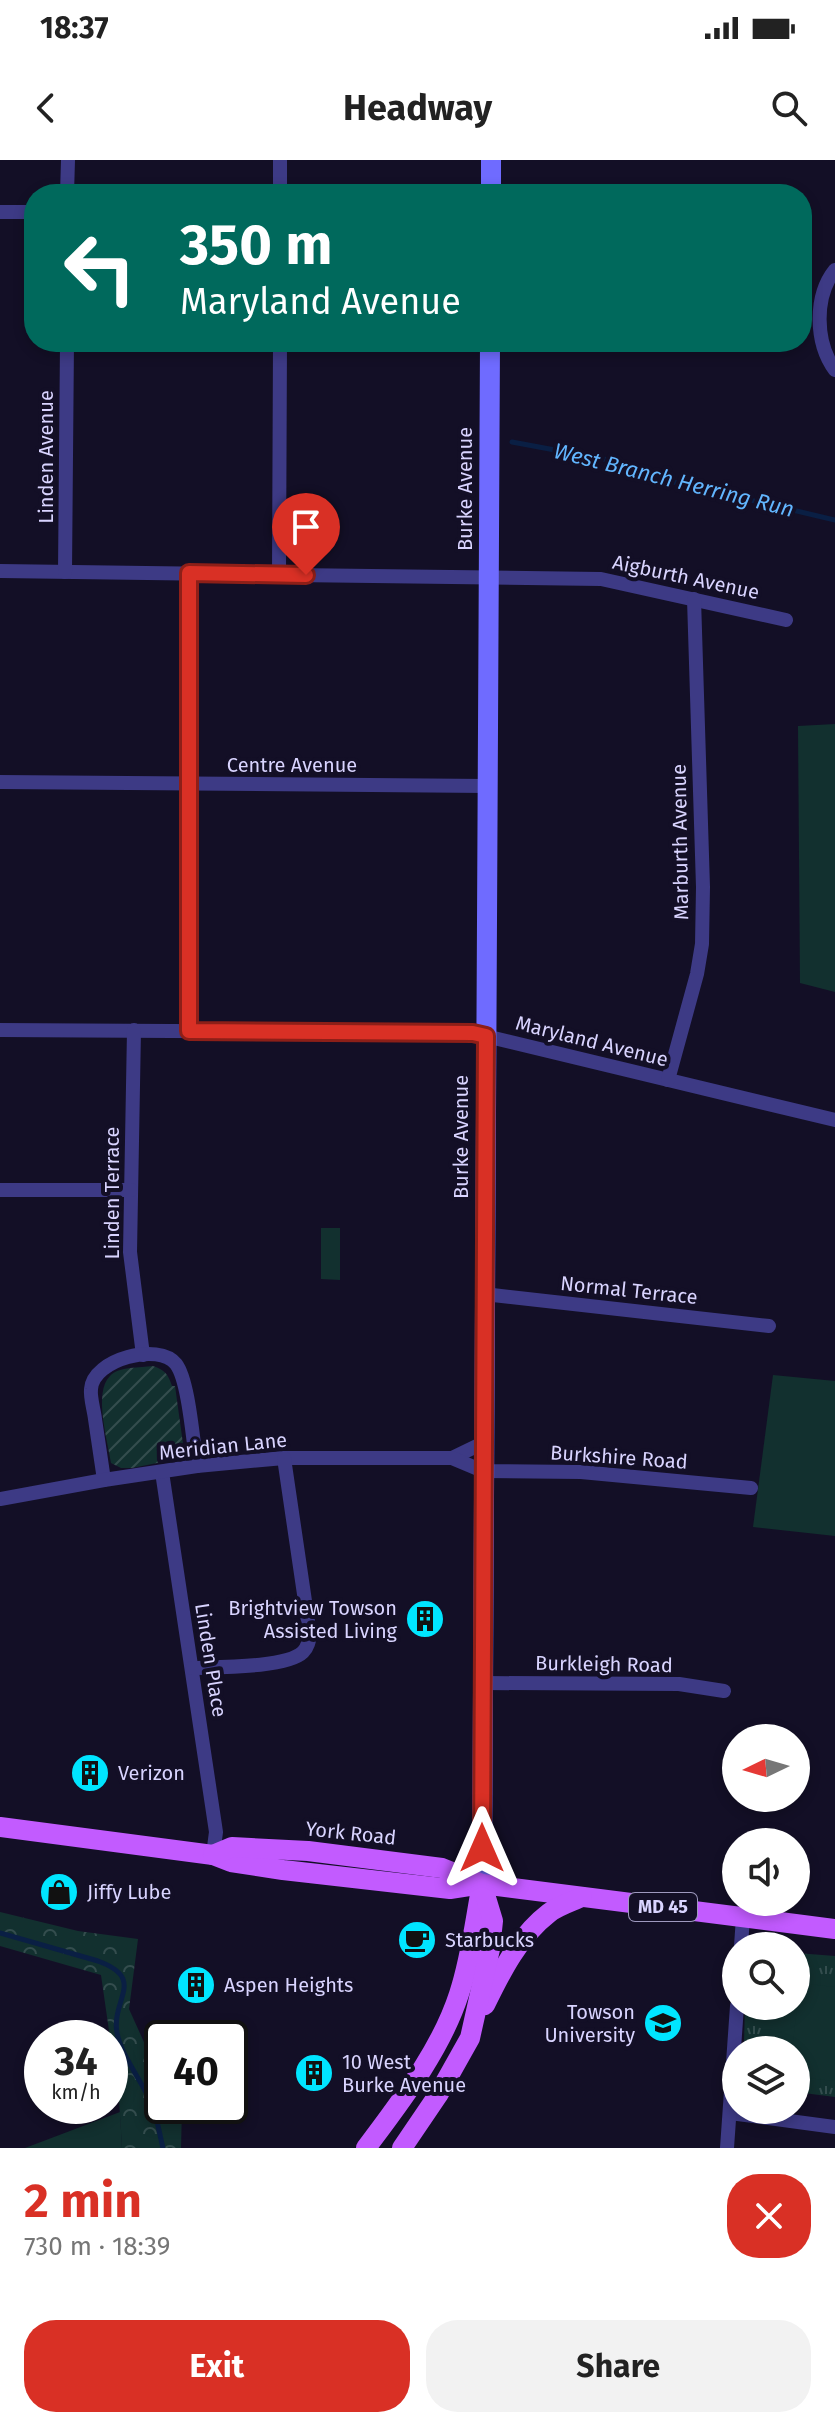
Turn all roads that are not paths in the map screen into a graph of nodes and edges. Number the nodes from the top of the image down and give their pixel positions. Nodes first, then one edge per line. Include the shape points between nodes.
1 (68, 160) edge
2 (280, 160) edge
3 (491, 160) edge
4 (67, 184) edge
5 (280, 184) edge
6 (491, 184) edge
7 (0, 212) edge
8 (24, 212) edge
9 (835, 270) edge
10 (67, 352) edge
11 (280, 352) edge
12 (490, 352) edge
13 (835, 370) edge
14 (0, 571) edge
15 (65, 572) junction
16 (189, 573) junction
17 (279, 574) junction
18 (488, 577) junction
19 (694, 599) junction
20 (786, 620) dead end
21 (0, 782) edge
22 (189, 784) junction
23 (487, 786) junction
24 (0, 1030) edge
25 (134, 1030) junction
26 (189, 1031) junction
27 (486, 1036) junction
28 (668, 1080) junction
29 (835, 1120) edge
30 (0, 1190) edge
31 (131, 1190) junction
32 (484, 1294) junction
33 (769, 1326) dead end
34 (143, 1355) junction
35 (483, 1443) junction
36 (284, 1458) junction
37 (452, 1458) junction
38 (197, 1466) junction
39 (483, 1471) junction
40 (162, 1472) junction
41 (104, 1480) junction
42 (751, 1488) dead end
43 (0, 1499) edge
44 (192, 1668) junction
45 (484, 1683) junction
46 (724, 1691) dead end
47 (0, 1827) edge
48 (213, 1855) junction
49 (482, 1884) junction
50 (582, 1897) junction
51 (743, 1917) junction
52 (835, 1929) edge
53 (742, 1932) edge
54 (470, 2038) junction
55 (729, 2124) edge
56 (810, 2124) edge
57 (835, 2127) edge
58 (366, 2148) edge
59 (402, 2148) edge
60 (727, 2148) edge

1 - 4 street
2 - 5 street
3 - 6 street
7 - 8 street
9 - 13 street via 822,293 820,312 823,346
10 - 15 street, Linden Avenue
11 - 17 street
12 - 18 street, Burke Avenue
14 - 15 street, Aigburth Avenue
15 - 16 street, Aigburth Avenue
16 - 17 street, Aigburth Avenue
16 - 22 street
17 - 18 street, Aigburth Avenue
18 - 19 street, Aigburth Avenue via 601,579
18 - 23 street, Burke Avenue
19 - 20 street, Aigburth Avenue
19 - 28 street, Marburth Avenue via 702,944
21 - 22 street, Centre Avenue
22 - 23 street, Centre Avenue
22 - 26 street
23 - 27 street, Burke Avenue
24 - 25 street, Maryland Avenue
25 - 26 street, Maryland Avenue
25 - 31 street, Linden Terrace
26 - 27 street, Maryland Avenue
27 - 28 street, Maryland Avenue
27 - 32 street, Burke Avenue
28 - 29 street, Maryland Avenue
30 - 31 street
31 - 34 street, Linden Terrace via 130,1252
32 - 33 street, Normal Terrace
32 - 35 street, Burke Avenue
34 - 38 street via 161,1355 176,1363
34 - 41 street via 114,1360 91,1386
35 - 37 street, Meridian Lane
35 - 39 street, Burke Avenue
36 - 37 street, Meridian Lane
36 - 38 street, Meridian Lane
36 - 44 street via 309,1642 292,1659
37 - 39 street, Meridian Lane
38 - 40 street, Meridian Lane
39 - 42 street, Burkshire Road via 581,1472
39 - 45 street, Burke Avenue
40 - 41 street, Meridian Lane
40 - 44 street, Linden Place
41 - 43 street, Meridian Lane
44 - 48 street, Linden Place via 216,1832
45 - 46 street, Burkleigh Road via 679,1684
45 - 49 street, Burke Avenue
47 - 48 main road, York Road / MD 45
48 - 49 main road, York Road / MD 45 via 232,1847 308,1851 442,1868
49 - 50 main road, York Road / MD 45
49 - 54 main road, Burke Avenue via 493,1921
49 - 58 main road, Burke Avenue via 464,1978 446,2025
50 - 51 main road, York Road / MD 45
50 - 54 main road via 550,1912 520,1944
51 - 52 main road, York Road / MD 45
51 - 53 street
54 - 59 main road, Burke Avenue
55 - 60 street
56 - 57 street

